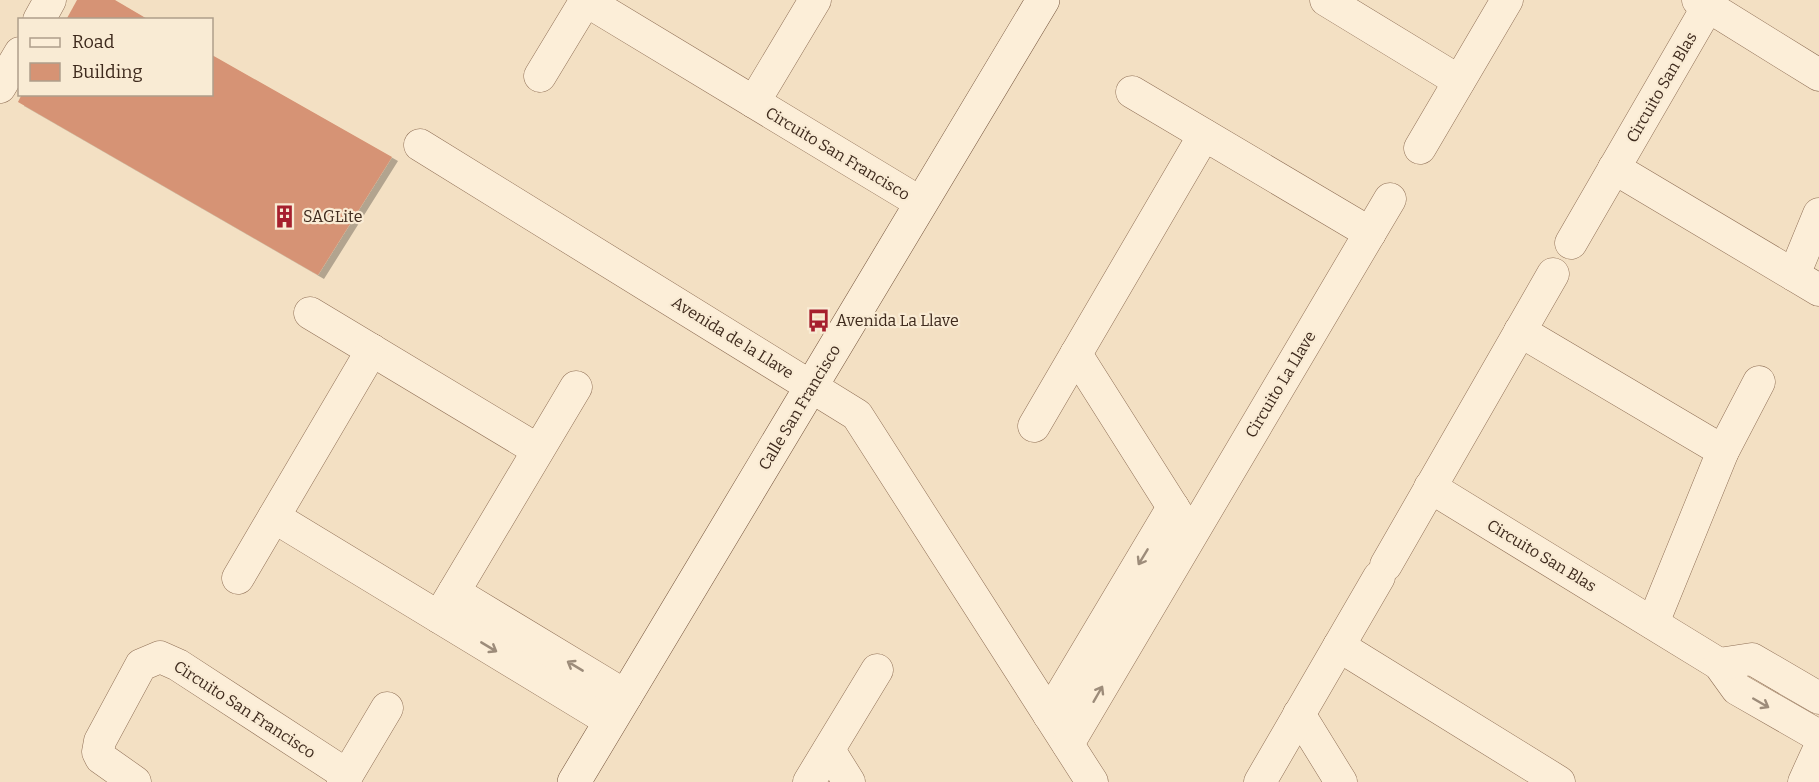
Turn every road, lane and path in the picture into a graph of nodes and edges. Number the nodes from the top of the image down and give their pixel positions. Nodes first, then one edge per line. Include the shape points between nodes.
1 (50, 0) edge
2 (586, 0) edge
3 (814, 0) edge
4 (1043, 0) edge
5 (1326, 0) edge
6 (1507, 0) edge
7 (1703, 3) edge
8 (40, 18) edge
9 (18, 56) edge
10 (1819, 75) edge
11 (540, 76) dead end
12 (1459, 81) junction
13 (0, 87) edge
14 (1132, 92) dead end
15 (754, 102) junction
16 (1204, 135) junction
17 (420, 145) dead end
18 (1420, 148) dead end
19 (1614, 168) junction
20 (1390, 199) dead end
21 (921, 203) junction
22 (1819, 214) edge
23 (1370, 233) junction
24 (1571, 243) dead end
25 (1553, 274) dead end
26 (1807, 282) edge
27 (310, 313) dead end
28 (1520, 332) junction
29 (372, 350) junction
30 (1076, 354) junction
31 (1759, 382) dead end
32 (812, 386) junction
33 (576, 387) dead end
34 (1034, 426) dead end
35 (538, 450) junction
36 (1723, 451) junction
37 (1430, 487) junction
38 (1173, 507) junction
39 (274, 517) junction
40 (1191, 536) junction
41 (238, 578) dead end
42 (446, 605) junction
43 (1653, 624) junction
44 (1339, 646) junction
45 (1719, 664) junction
46 (877, 670) dead end
47 (1819, 698) edge
48 (387, 708) dead end
49 (618, 709) junction
50 (1299, 714) junction
51 (1049, 715) junction
52 (1819, 736) edge
53 (1068, 744) junction
54 (1819, 749) edge
55 (829, 750) junction
56 (345, 779) edge
57 (135, 782) edge
58 (574, 782) edge
59 (809, 782) edge
60 (849, 782) edge
61 (1092, 782) edge
62 (1260, 782) edge
63 (1341, 782) edge
64 (1558, 782) edge
65 (1804, 782) edge

1 - 8 street
2 - 11 street, Circuito San Francisco
2 - 15 street, Circuito San Francisco
3 - 15 street, Circuito San Francisco
4 - 21 street, Calle San Francisco
5 - 12 street
6 - 12 street
7 - 10 street, Circuito San Blas
7 - 19 street, Circuito San Blas
9 - 13 street
12 - 18 street
14 - 16 street
15 - 21 street, Circuito San Francisco
16 - 23 street
16 - 30 street
17 - 32 street, Avenida de la Llave
19 - 24 street, Circuito San Blas
19 - 26 street
20 - 23 street, Circuito La Llave
21 - 32 street, Calle San Francisco
22 - 26 street
23 - 40 street, Circuito La Llave
25 - 28 street
27 - 29 street
28 - 36 street
28 - 37 street
29 - 35 street
29 - 39 street
30 - 34 street
30 - 38 street
31 - 36 street
32 - 49 street, Calle San Francisco
32 - 51 street, Avenida de la Llave via 857,415
33 - 35 street
35 - 42 street
36 - 43 street
37 - 43 street, Circuito San Blas
37 - 44 street
38 - 40 street
38 -> 51 street
39 - 41 street
39 - 42 street
53 -> 40 street, Circuito La Llave
42 - 49 street
43 - 45 street, Circuito San Blas
44 - 50 street
44 - 64 street
45 - 47 street via 1752,659
45 -> 52 street, Circuito San Blas via 1737,689
46 - 55 street
48 - 56 street, Circuito San Francisco
49 - 58 street, Calle San Francisco
50 - 62 street
50 - 63 street
51 - 53 street, Avenida de la Llave
53 - 61 street, Avenida de la Llave
54 - 65 street
55 - 59 street
55 - 60 street
56 - 57 street, Circuito San Francisco via 178,665 160,657 141,665 100,741 100,758

